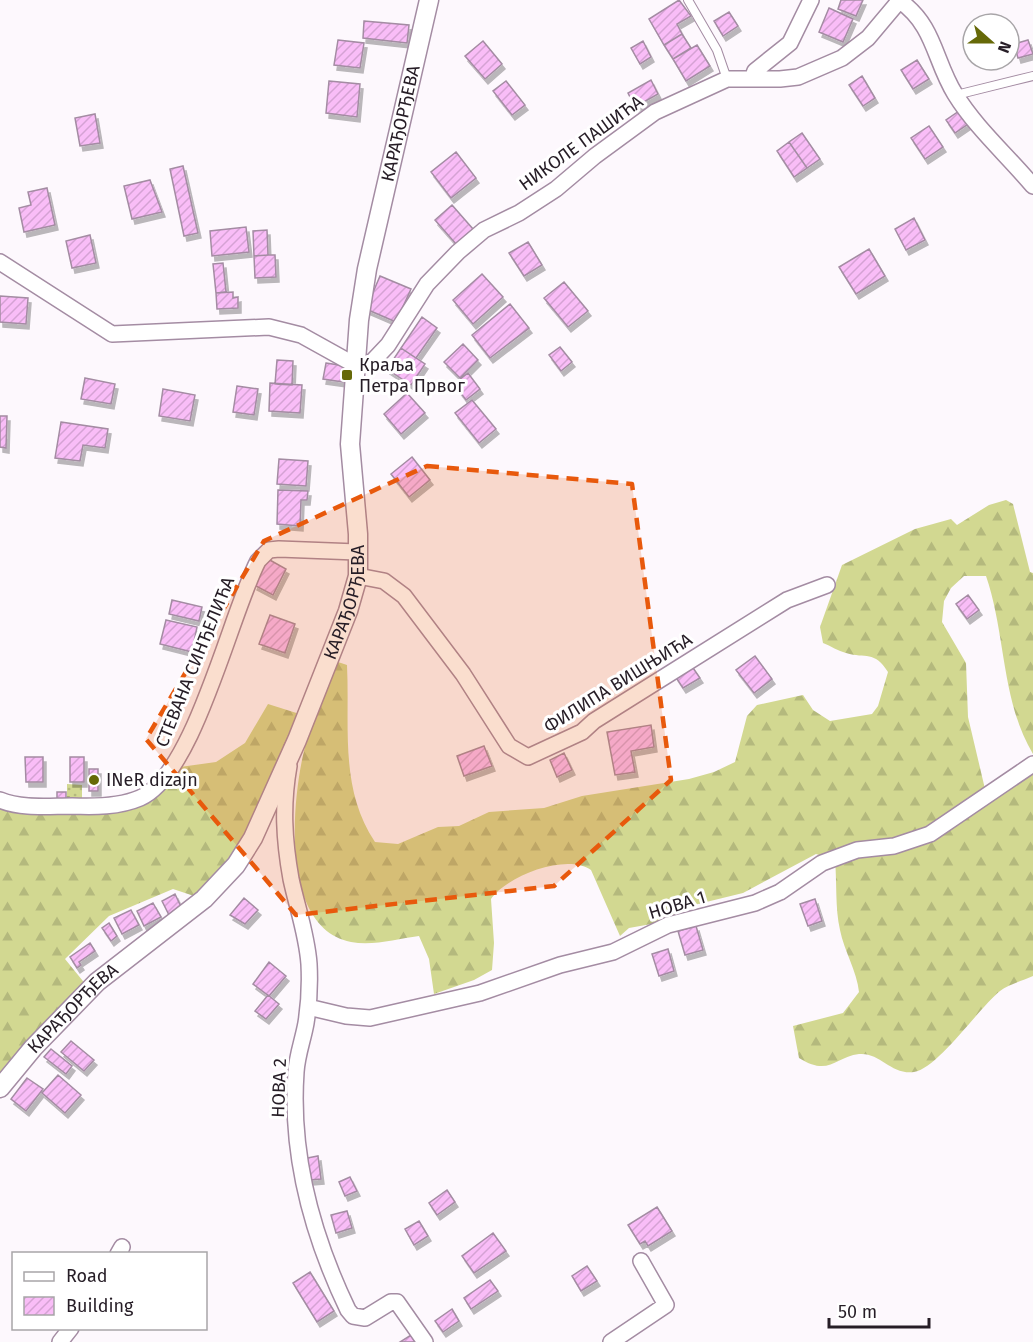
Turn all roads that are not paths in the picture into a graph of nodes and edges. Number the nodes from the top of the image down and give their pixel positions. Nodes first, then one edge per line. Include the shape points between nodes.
1 (429, 0) edge
2 (688, 0) edge
3 (811, 0) edge
4 (900, 0) edge
5 (1033, 76) edge
6 (727, 79) junction
7 (752, 79) junction
8 (955, 95) junction
9 (1033, 186) edge
10 (0, 262) edge
11 (355, 365) junction
12 (357, 552) junction
13 (358, 576) junction
14 (827, 585) dead end
15 (291, 755) junction
16 (1033, 764) edge
17 (0, 800) edge
18 (308, 1007) junction
19 (0, 1088) edge
20 (641, 1261) dead end
21 (70, 1330) edge
22 (60, 1342) edge
23 (425, 1342) edge
24 (611, 1342) edge

1 - 11 street, КАРАЂОРЂЕВА via 366,269
2 - 6 lane via 717,50
3 - 7 street via 790,43 754,71
4 - 7 street, НИКОЛЕ ПАШИЋА via 868,38 843,58 798,76
4 - 8 street via 922,20
5 - 8 lane
6 - 7 street, НИКОЛЕ ПАШИЋА
6 - 11 street, НИКОЛЕ ПАШИЋА via 655,112 556,189 484,230 427,284 376,360
8 - 9 street
10 - 11 street via 112,334 269,327 301,336
11 - 12 street, КАРАЂОРЂЕВА via 350,444
12 - 13 street, КАРАЂОРЂЕВА
12 - 17 street, СТЕВАНА СИНЂЕЛИЋА via 279,549 270,550 258,561 184,745 157,786 141,798 88,807 12,806
13 - 14 street, ФИЛИПА ВИШЊИЋА via 384,581 404,596 463,674 509,746 528,757 582,732 787,600
13 - 15 street, КАРАЂОРЂЕВА
15 - 18 street, НОВА 2 via 284,817 291,878 308,949
15 - 19 street, КАРАЂОРЂЕВА via 253,838 224,879 97,982
16 - 18 street, НОВА 1 via 930,834 894,846 857,850 822,863 780,892 755,903 668,925 613,952 560,965 480,993 370,1018
18 - 23 street, НОВА 2 via 296,1071 295,1102 302,1182 317,1239 353,1316 365,1318 397,1302
20 - 24 street via 666,1305
21 - 22 street

